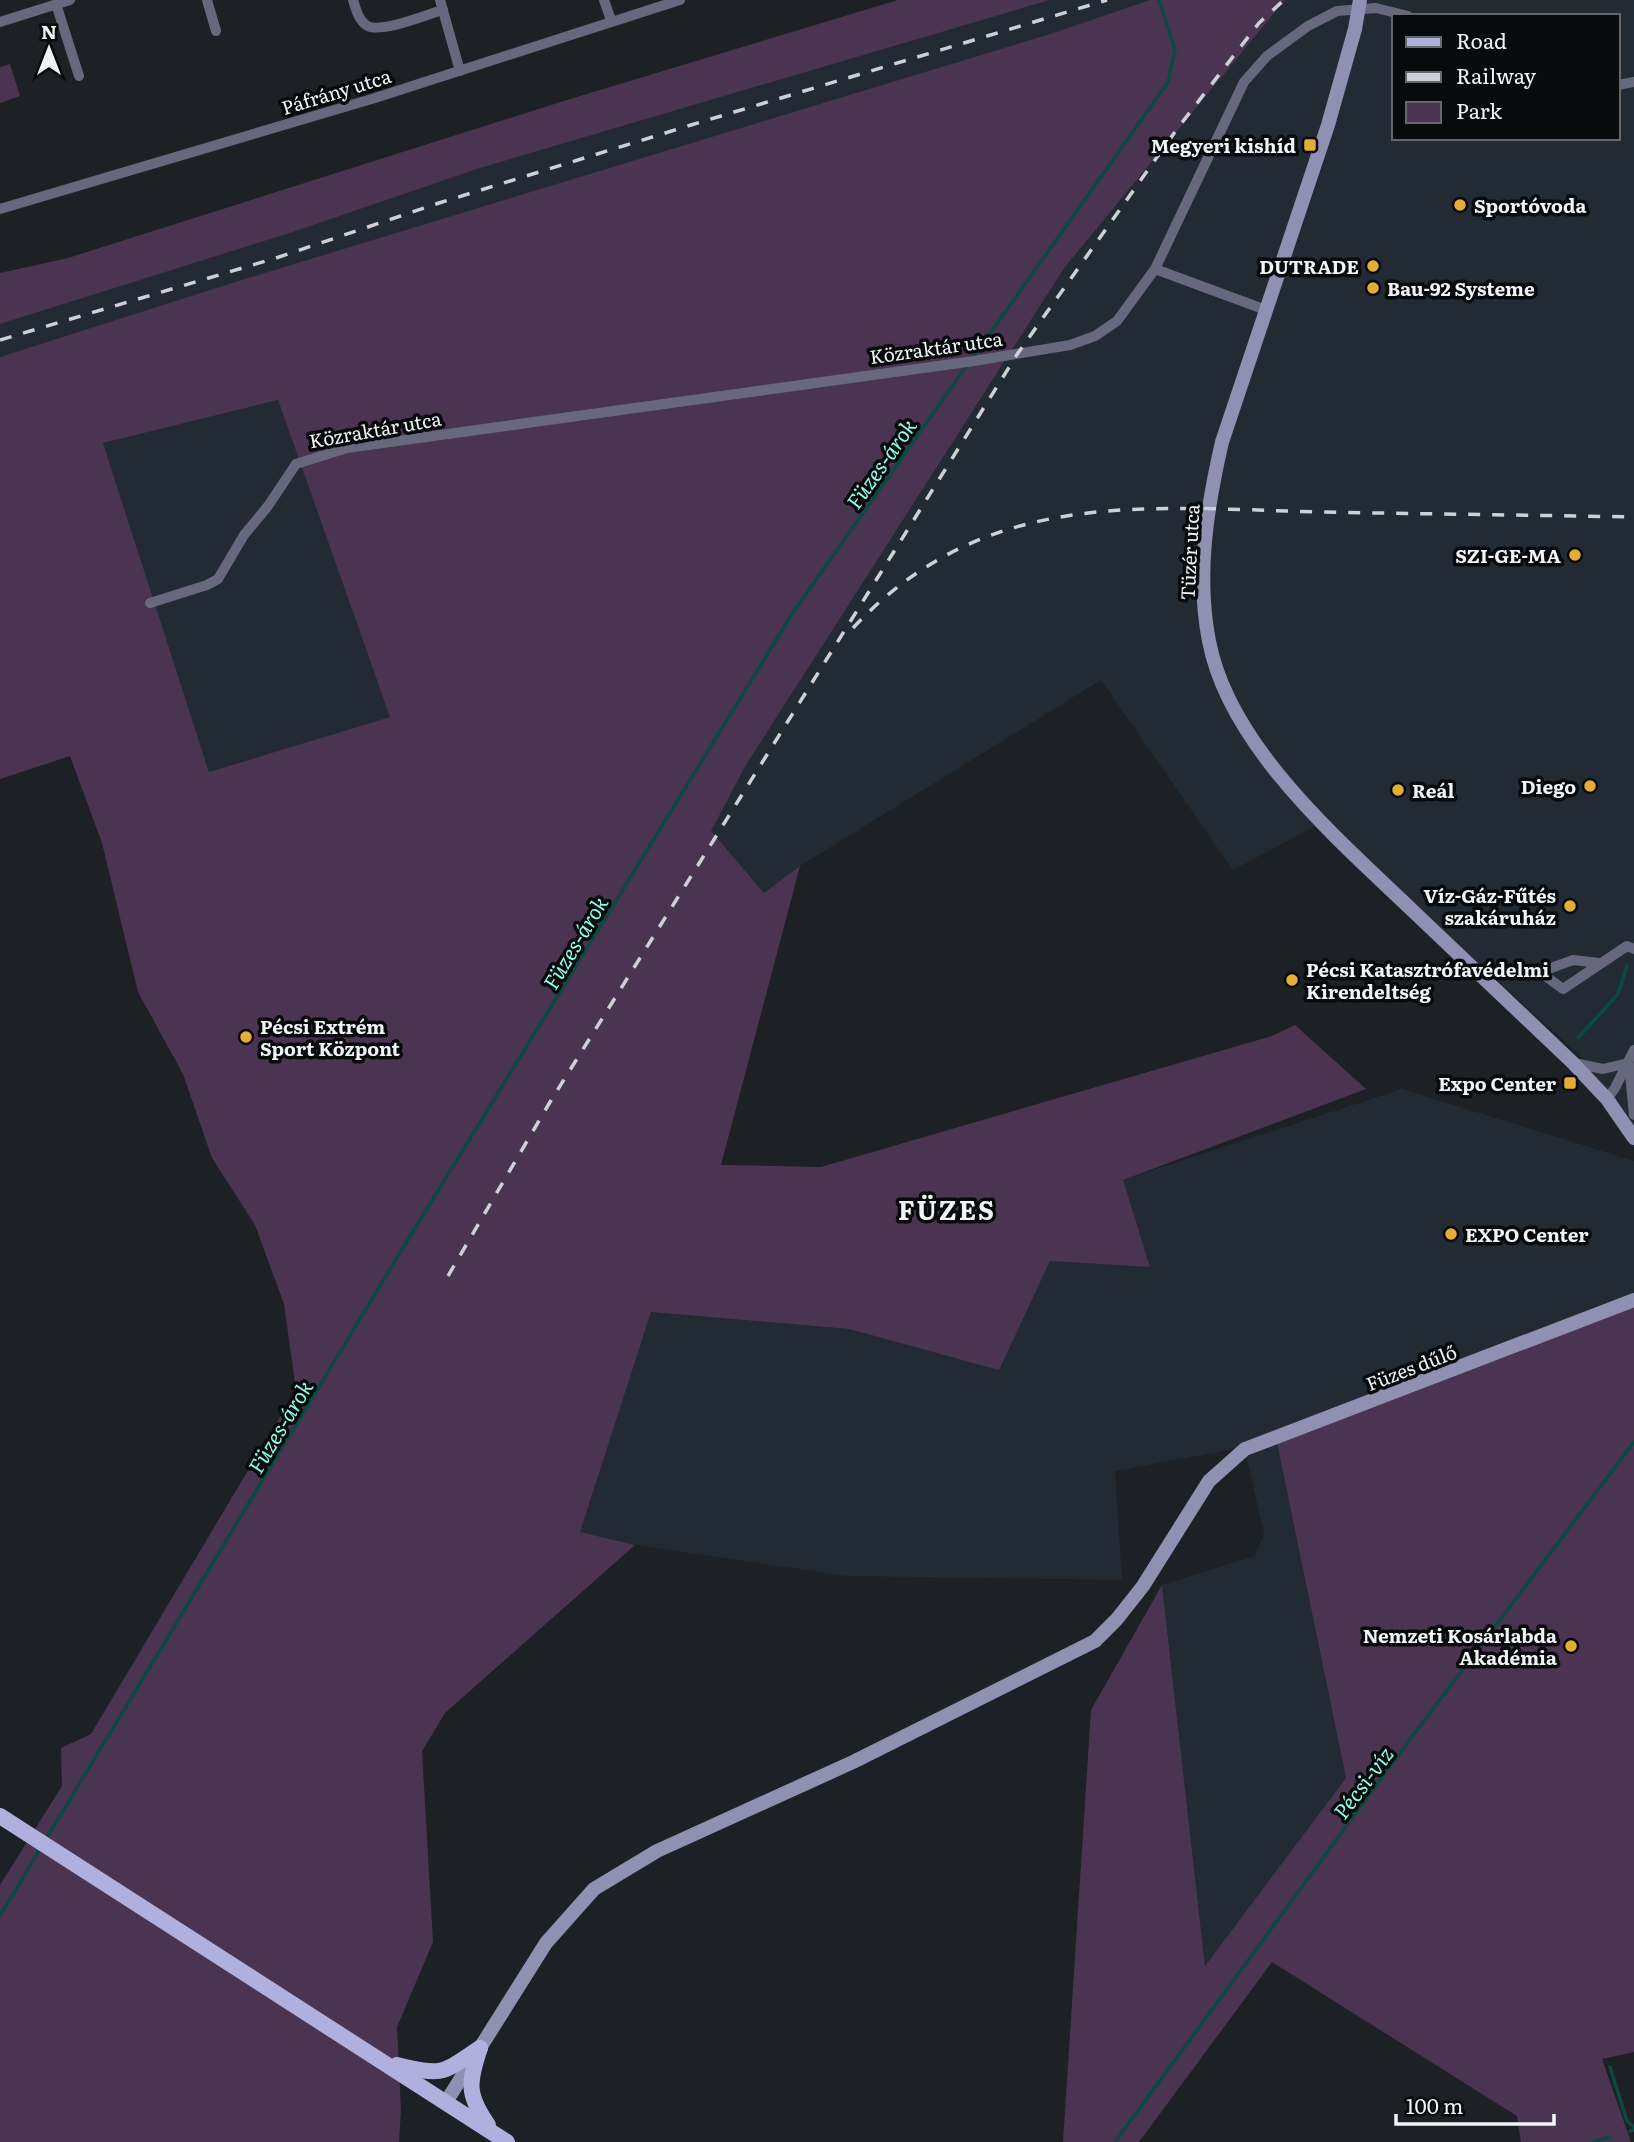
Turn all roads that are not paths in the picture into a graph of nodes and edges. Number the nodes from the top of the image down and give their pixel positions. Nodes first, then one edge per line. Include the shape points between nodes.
1 (69, 0) edge
2 (207, 0) edge
3 (353, 0) edge
4 (604, 0) edge
5 (680, 0) edge
6 (1360, 0) edge
7 (56, 4) junction
8 (441, 5) edge
9 (1400, 14) edge
10 (611, 20) junction
11 (0, 22) edge
12 (216, 31) dead end
13 (460, 71) junction
14 (79, 76) dead end
15 (0, 209) edge
16 (1155, 269) junction
17 (1266, 310) junction
18 (150, 603) dead end
19 (1634, 949) edge
20 (1599, 962) junction
21 (1634, 1050) edge
22 (1572, 1062) junction
23 (1629, 1063) junction
24 (1607, 1099) junction
25 (1634, 1115) edge
26 (1634, 1138) edge
27 (1634, 1300) edge
28 (0, 1816) edge
29 (480, 2048) junction
30 (388, 2064) junction
31 (446, 2102) junction
32 (500, 2138) edge

1 - 7 street
2 - 12 street
3 - 8 street via 366,25 378,29
4 - 10 street
5 - 10 street, Páfrány utca
6 - 17 street, Tüzér utca via 1349,52
7 - 11 street
7 - 14 street
8 - 13 street
9 - 16 street, Közraktár utca via 1376,8 1337,11 1267,56 1244,82
10 - 13 street, Páfrány utca
13 - 15 street, Páfrány utca
16 - 17 street
16 - 18 street, Közraktár utca via 1117,321 1070,345 361,446 298,462 218,579
17 - 22 street, Tüzér utca via 1222,442 1207,520 1203,589 1209,643 1233,707 1317,820
19 - 20 street via 1627,946
20 - 20 street via 1573,960 1540,972 1563,989
21 - 23 street
22 - 23 street via 1603,1069
22 - 24 street, Tüzér utca
23 - 24 street
23 - 25 street
24 - 26 street, Tüzér utca
27 - 29 street, Füzes dűlő via 1245,1450 1209,1481 1143,1586 1095,1641 853,1762 657,1851 594,1889 546,1943
28 - 30 main road
29 - 30 main road via 436,2074
29 - 31 street, Füzes dűlő
29 - 32 main road via 470,2091 473,2104
30 - 31 main road
31 - 32 main road

